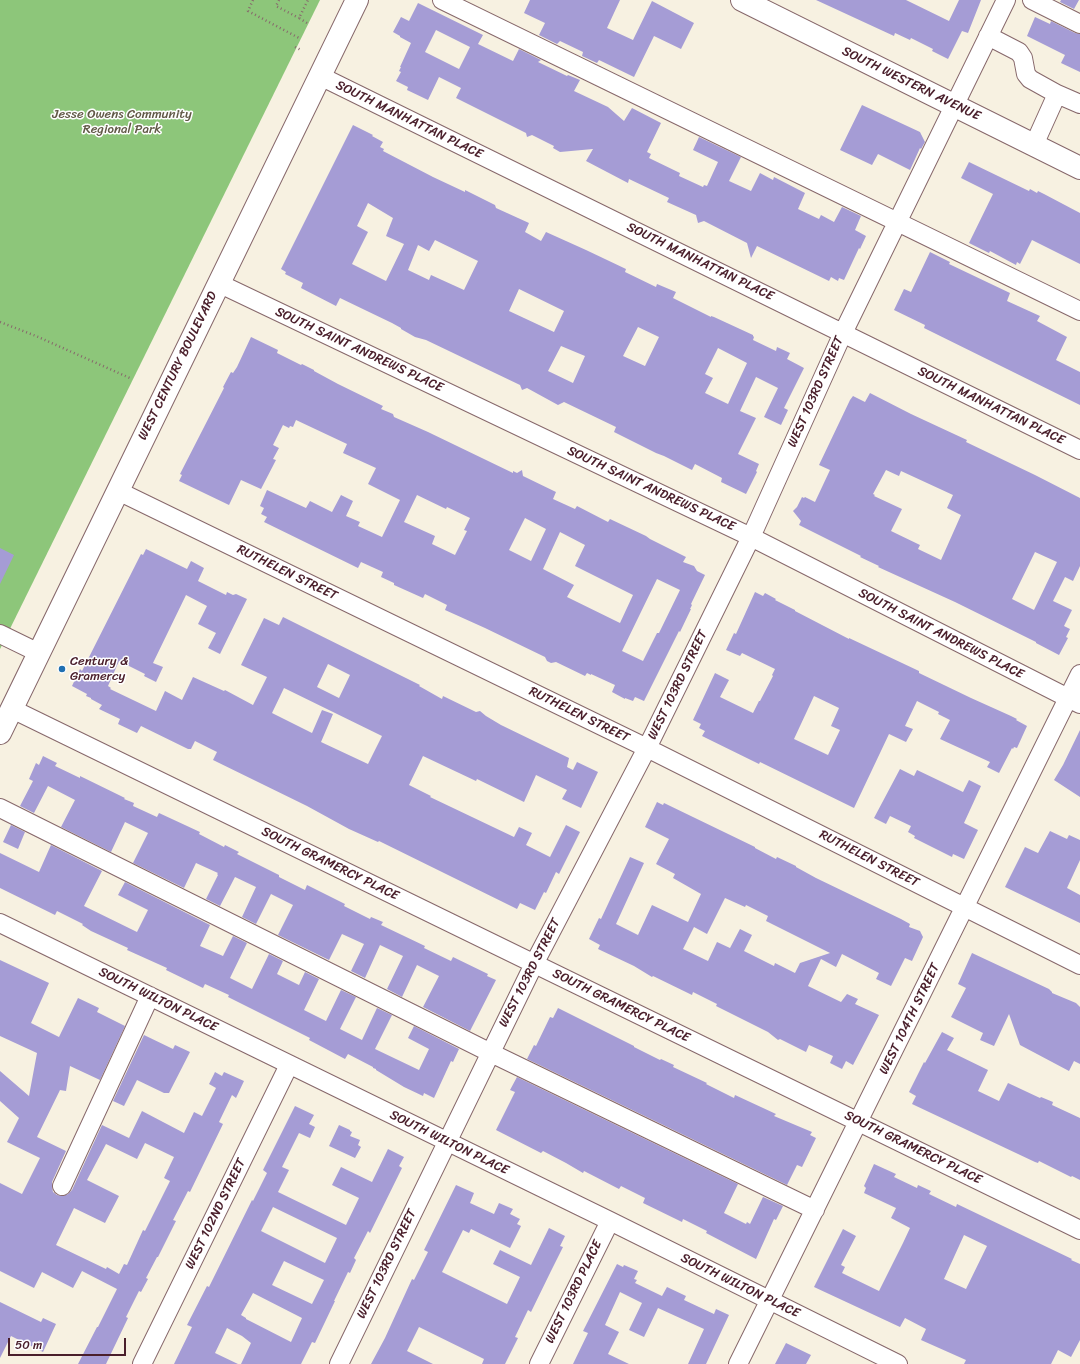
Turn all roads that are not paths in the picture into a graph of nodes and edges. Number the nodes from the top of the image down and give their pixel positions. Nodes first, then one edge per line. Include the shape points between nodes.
1 (357, 0) edge
2 (442, 0) edge
3 (742, 0) edge
4 (1006, 0) edge
5 (1032, 0) edge
6 (1080, 24) edge
7 (988, 36) junction
8 (320, 76) junction
9 (1057, 94) junction
10 (1080, 104) edge
11 (954, 106) junction
12 (1034, 145) junction
13 (1080, 168) edge
14 (897, 221) junction
15 (218, 283) junction
16 (1080, 311) edge
17 (843, 333) junction
18 (1080, 450) edge
19 (118, 492) junction
20 (751, 537) junction
21 (0, 634) edge
22 (39, 653) junction
23 (1080, 674) edge
24 (1074, 701) edge
25 (12, 709) junction
26 (0, 733) edge
27 (647, 748) junction
28 (0, 808) edge
29 (965, 908) junction
30 (0, 923) edge
31 (534, 964) junction
32 (1080, 964) edge
33 (150, 996) junction
34 (491, 1053) junction
35 (289, 1065) junction
36 (859, 1122) junction
37 (447, 1142) junction
38 (62, 1186) dead end
39 (815, 1210) junction
40 (610, 1221) junction
41 (1080, 1230) edge
42 (769, 1301) junction
43 (142, 1364) edge
44 (339, 1364) edge
45 (539, 1364) edge
46 (738, 1364) edge
47 (898, 1364) edge

1 - 8 main road, WEST CENTURY BOULEVARD
2 - 14 street
3 - 11 main road, SOUTH WESTERN AVENUE
4 - 7 street, WEST 103RD STREET
5 - 6 street
7 - 9 street via 1019,52 1030,80
7 - 11 street, WEST 103RD STREET
8 - 15 main road, WEST CENTURY BOULEVARD
8 - 17 street, SOUTH MANHATTAN PLACE
9 - 10 street
9 - 12 street
11 - 12 main road, SOUTH WESTERN AVENUE
11 - 14 street, WEST 103RD STREET
12 - 13 main road, SOUTH WESTERN AVENUE
14 - 16 street
14 - 17 street, WEST 103RD STREET
15 - 19 main road, WEST CENTURY BOULEVARD
15 - 20 street, SOUTH SAINT ANDREWS PLACE
17 - 18 street, SOUTH MANHATTAN PLACE
17 - 20 street, WEST 103RD STREET
19 - 22 main road, WEST CENTURY BOULEVARD
19 - 27 street, RUTHELEN STREET
20 - 24 street, SOUTH SAINT ANDREWS PLACE
20 - 27 street, WEST 103RD STREET
21 - 22 street
22 - 25 main road, WEST CENTURY BOULEVARD
23 - 24 street, WEST 104TH STREET
24 - 29 street, WEST 104TH STREET
25 - 26 main road, WEST CENTURY BOULEVARD
25 - 31 street, SOUTH GRAMERCY PLACE
27 - 29 street, RUTHELEN STREET
27 - 31 street, WEST 103RD STREET
28 - 34 street
29 - 32 street, RUTHELEN STREET
29 - 36 street, WEST 104TH STREET
30 - 33 street, SOUTH WILTON PLACE
31 - 34 street, WEST 103RD STREET
31 - 36 street, SOUTH GRAMERCY PLACE
33 - 35 street, SOUTH WILTON PLACE
33 - 38 street
34 - 37 street, WEST 103RD STREET
34 - 39 street
35 - 37 street, SOUTH WILTON PLACE
35 - 43 street, WEST 102ND STREET
36 - 39 street, WEST 104TH STREET
36 - 41 street, SOUTH GRAMERCY PLACE
37 - 40 street, SOUTH WILTON PLACE
37 - 44 street, WEST 103RD STREET
39 - 42 street, WEST 104TH STREET
40 - 42 street, SOUTH WILTON PLACE
40 - 45 street, WEST 103RD PLACE
42 - 46 street, WEST 104TH STREET
42 - 47 street, SOUTH WILTON PLACE

